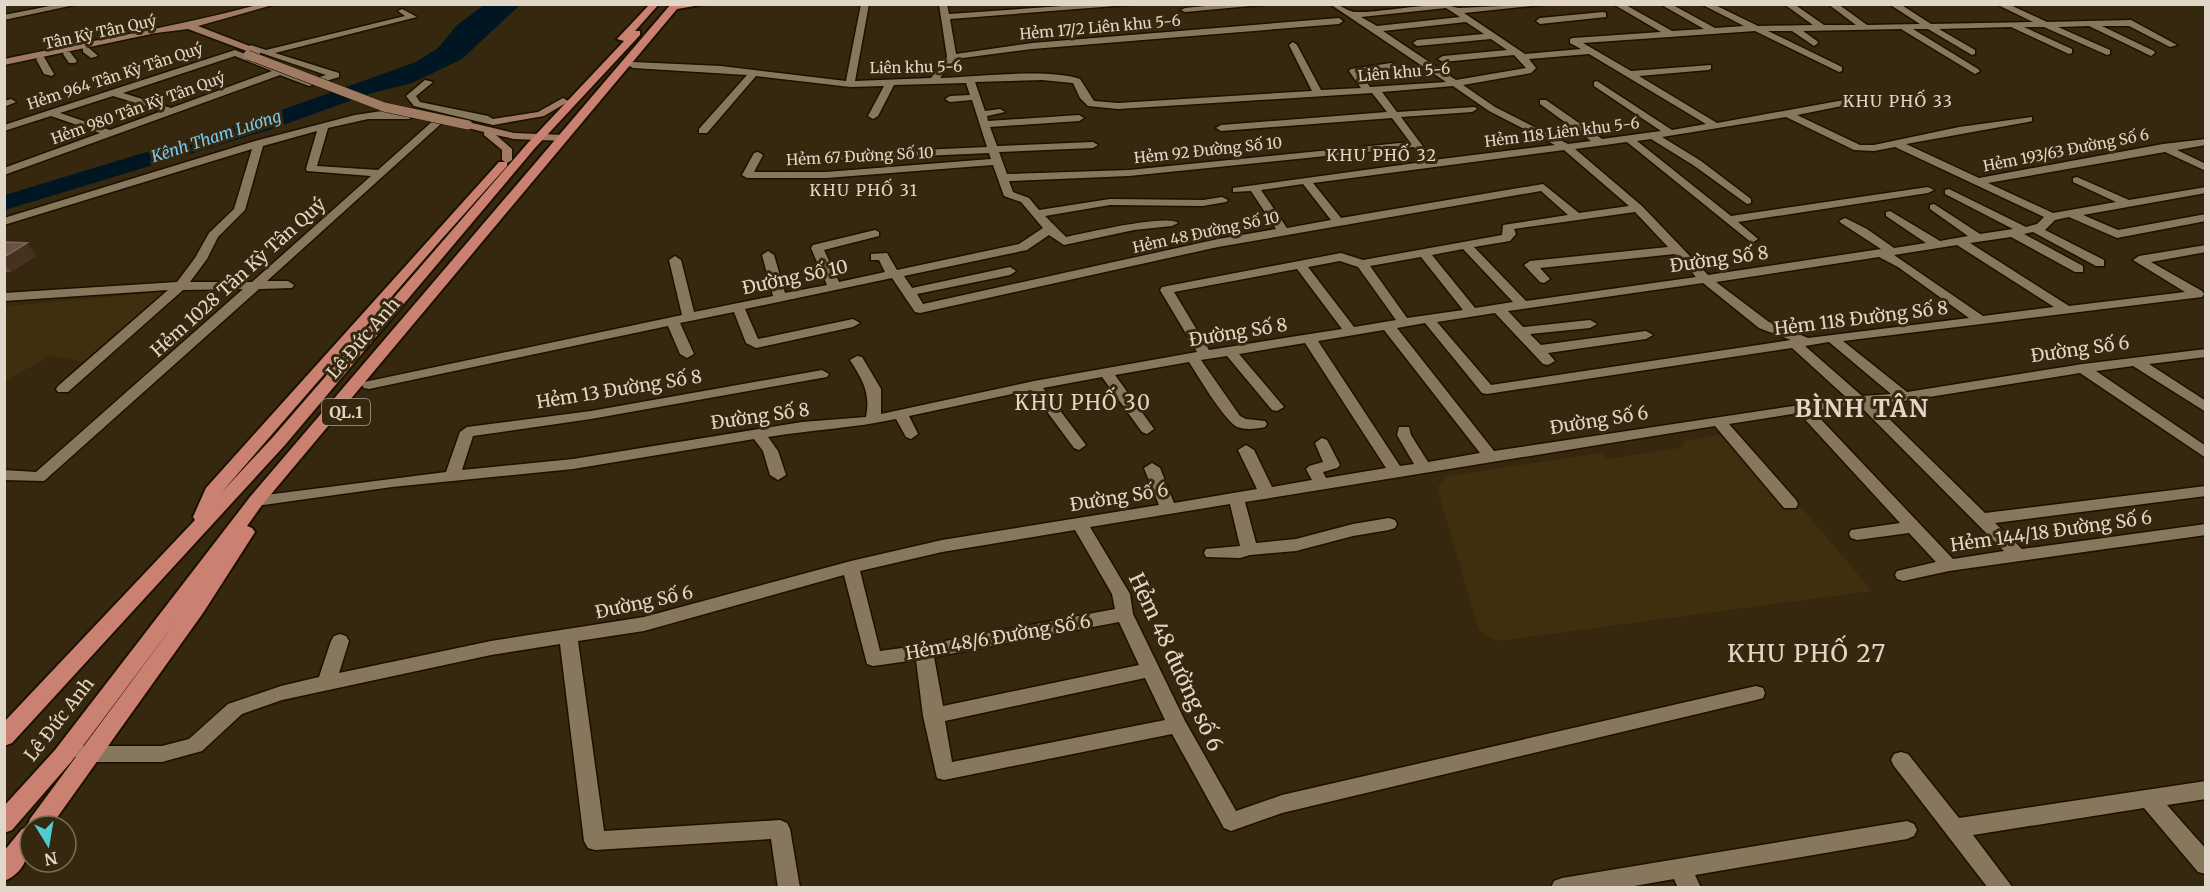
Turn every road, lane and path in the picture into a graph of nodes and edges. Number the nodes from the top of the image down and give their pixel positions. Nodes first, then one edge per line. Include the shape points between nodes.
1 (75, 4) edge
2 (272, 4) edge
3 (702, 4) edge
4 (865, 4) edge
5 (943, 4) edge
6 (1136, 4) edge
7 (1334, 4) edge
8 (1546, 4) edge
9 (1617, 4) edge
10 (1664, 4) edge
11 (1705, 4) edge
12 (1788, 4) edge
13 (1832, 4) edge
14 (1893, 4) edge
15 (2000, 4) edge
16 (638, 5) edge
17 (676, 5) edge
18 (1446, 5) edge
19 (653, 6) edge
20 (1031, 7) edge
21 (1185, 10) dead end
22 (402, 11) dead end
23 (1273, 11) edge
24 (1455, 11) junction
25 (1353, 15) junction
26 (1603, 15) dead end
27 (945, 17) junction
28 (1591, 17) junction
29 (4, 18) edge
30 (1468, 20) junction
31 (1339, 21) dead end
32 (1540, 21) dead end
33 (2088, 23) junction
34 (2011, 24) junction
35 (2044, 24) junction
36 (189, 26) junction
37 (1929, 26) junction
38 (1865, 27) junction
39 (1902, 27) junction
40 (1794, 28) junction
41 (1822, 28) junction
42 (1375, 29) junction
43 (1753, 29) junction
44 (1712, 30) junction
45 (175, 33) junction
46 (1670, 34) junction
47 (1492, 36) junction
48 (1627, 38) junction
49 (1417, 43) dead end
50 (1814, 43) dead end
51 (1293, 45) dead end
52 (2173, 45) dead end
53 (1591, 51) junction
54 (2069, 51) dead end
55 (252, 52) junction
56 (268, 52) junction
57 (1972, 52) dead end
58 (2107, 52) dead end
59 (235, 53) junction
60 (2151, 53) dead end
61 (1519, 55) junction
62 (952, 57) junction
63 (1443, 59) dead end
64 (41, 60) junction
65 (4, 62) edge
66 (629, 65) junction
67 (1390, 66) dead end
68 (4, 67) edge
69 (1708, 67) dead end
70 (1839, 69) dead end
71 (1975, 71) dead end
72 (753, 73) junction
73 (50, 74) dead end
74 (286, 74) junction
75 (1630, 74) junction
76 (934, 80) junction
77 (970, 81) junction
78 (428, 82) dead end
79 (891, 82) junction
80 (1454, 83) junction
81 (850, 84) junction
82 (1597, 84) dead end
83 (1372, 91) junction
84 (111, 92) junction
85 (1318, 94) junction
86 (975, 97) junction
87 (950, 99) dead end
88 (568, 101) junction
89 (1543, 102) dead end
90 (1844, 103) dead end
91 (1472, 109) dead end
92 (172, 111) junction
93 (51, 112) junction
94 (1000, 112) dead end
95 (1789, 115) junction
96 (873, 116) dead end
97 (1395, 116) junction
98 (1079, 118) dead end
99 (982, 119) junction
100 (2028, 119) dead end
101 (438, 122) junction
102 (493, 122) junction
103 (475, 125) junction
104 (1714, 125) junction
105 (325, 126) junction
106 (4, 128) edge
107 (1221, 128) dead end
108 (703, 131) dead end
109 (538, 133) junction
110 (1670, 133) junction
111 (112, 134) junction
112 (567, 134) junction
113 (1652, 135) junction
114 (1629, 139) junction
115 (1895, 142) junction
116 (2205, 142) edge
117 (259, 143) junction
118 (1601, 143) junction
119 (1417, 144) junction
120 (1093, 145) dead end
121 (1566, 147) junction
122 (2163, 147) junction
123 (758, 155) dead end
124 (995, 156) junction
125 (833, 157) dead end
126 (507, 160) junction
127 (1429, 164) junction
128 (2205, 168) edge
129 (4, 172) edge
130 (381, 173) junction
131 (1002, 178) junction
132 (1305, 180) junction
133 (2077, 180) dead end
134 (1976, 182) junction
135 (1254, 187) junction
136 (362, 190) junction
137 (1237, 190) dead end
138 (1928, 190) dead end
139 (2205, 190) edge
140 (377, 192) dead end
141 (1949, 192) dead end
142 (1222, 200) dead end
143 (1747, 201) dead end
144 (2128, 204) junction
145 (1934, 207) dead end
146 (1638, 208) junction
147 (1039, 213) junction
148 (1890, 214) dead end
149 (2071, 214) junction
150 (1962, 216) dead end
151 (1577, 217) junction
152 (2052, 217) junction
153 (2205, 217) edge
154 (1947, 218) junction
155 (1730, 220) junction
156 (1845, 221) dead end
157 (4, 222) edge
158 (1338, 222) junction
159 (1172, 223) dead end
160 (1050, 229) junction
161 (2023, 230) junction
162 (1283, 231) junction
163 (875, 234) dead end
164 (1752, 239) dead end
165 (1979, 239) junction
166 (1960, 242) junction
167 (1465, 245) junction
168 (1939, 245) junction
169 (2205, 248) edge
170 (1676, 250) junction
171 (1423, 252) junction
172 (1887, 253) junction
173 (768, 255) dead end
174 (875, 257) dead end
175 (417, 258) junction
176 (436, 258) junction
177 (675, 260) dead end
178 (2100, 263) dead end
179 (1300, 264) junction
180 (1362, 264) junction
181 (1010, 271) dead end
182 (2062, 272) dead end
183 (895, 275) junction
184 (1544, 279) dead end
185 (1705, 279) junction
186 (255, 284) junction
187 (181, 285) junction
188 (288, 285) dead end
189 (834, 286) junction
190 (909, 292) junction
191 (5, 297) edge
192 (780, 298) junction
193 (1522, 304) junction
194 (738, 307) junction
195 (1498, 308) junction
196 (2067, 310) junction
197 (1472, 312) junction
198 (689, 318) junction
199 (1429, 320) junction
200 (672, 321) junction
201 (1982, 321) junction
202 (853, 323) dead end
203 (1404, 323) junction
204 (1590, 324) dead end
205 (1388, 326) junction
206 (1520, 331) junction
207 (1351, 332) junction
208 (1646, 336) dead end
209 (1310, 338) junction
210 (1832, 338) junction
211 (1801, 343) junction
212 (1537, 350) junction
213 (1230, 351) junction
214 (687, 354) dead end
215 (1199, 356) junction
216 (2201, 357) edge
217 (857, 360) dead end
218 (1548, 361) dead end
219 (2135, 361) junction
220 (2083, 368) junction
221 (1106, 373) junction
222 (822, 374) dead end
223 (369, 385) junction
224 (1034, 386) junction
225 (63, 389) dead end
226 (1904, 397) junction
227 (1860, 400) junction
228 (1277, 407) dead end
229 (2205, 408) edge
230 (1803, 409) junction
231 (900, 414) junction
232 (872, 420) junction
233 (1719, 422) junction
234 (1260, 424) dead end
235 (1147, 429) dead end
236 (1404, 430) dead end
237 (758, 434) junction
238 (911, 434) dead end
239 (1322, 444) dead end
240 (1079, 445) dead end
241 (1246, 450) dead end
242 (2205, 453) edge
243 (1490, 456) junction
244 (1152, 468) dead end
245 (1424, 468) junction
246 (1396, 472) junction
247 (4, 475) edge
248 (453, 475) junction
249 (778, 475) dead end
250 (1321, 484) junction
251 (2205, 491) edge
252 (1267, 493) junction
253 (1236, 498) junction
254 (264, 500) junction
255 (1790, 504) dead end
256 (1168, 509) junction
257 (1982, 519) junction
258 (1079, 523) junction
259 (1389, 524) dead end
260 (1912, 527) junction
261 (197, 529) junction
262 (2205, 529) edge
263 (1857, 534) dead end
264 (1249, 549) junction
265 (1212, 553) dead end
266 (2018, 555) junction
267 (1949, 565) junction
268 (851, 567) junction
269 (1903, 575) dead end
270 (1124, 614) junction
271 (568, 637) junction
272 (340, 641) dead end
273 (924, 652) junction
274 (1151, 670) junction
275 (327, 683) junction
276 (1756, 693) dead end
277 (933, 716) junction
278 (1177, 725) junction
279 (4, 737) edge
280 (92, 753) junction
281 (63, 756) junction
282 (1901, 760) dead end
283 (2205, 790) edge
284 (2148, 799) junction
285 (47, 814) edge
286 (4, 823) edge
287 (1956, 828) junction
288 (1907, 830) dead end
289 (18, 852) edge
290 (2205, 866) edge
291 (1679, 868) junction
292 (4, 870) edge
293 (789, 888) edge
294 (1562, 888) edge
295 (1690, 888) edge
296 (2002, 888) edge

1 - 29 street
2 - 36 main road
3 - 17 highway
4 - 81 street
5 - 27 street
6 - 20 street
7 - 25 street
8 - 24 street
9 - 46 street
10 - 44 street
11 - 43 street
12 - 41 street
13 - 38 street
14 - 37 street
15 - 35 street
16 - 19 highway
17 - 66 highway, Lê Đức Anh / QL.1
17 - 88 highway, Lê Đức Anh / QL.1
18 - 24 street
18 - 25 street
19 - 88 highway, Lê Đức Anh / QL.1
20 - 27 street
21 - 23 street
22 - 56 street via 413,17
23 - 31 street
23 - 62 street, Hẻm 17/2 Liên khu 5-6
24 - 30 street
25 - 42 street
26 - 28 street
27 - 62 street
28 - 32 street
28 - 48 street
30 - 42 street
30 - 47 street
33 - 35 street
33 - 52 street via 2131,23
33 - 60 street
34 - 35 street
34 - 37 street
34 - 54 street
35 - 58 street
36 - 45 main road
36 - 55 main road, Tân Kỳ Tân Quý
36 - 65 main road, Tân Kỳ Tân Quý
37 - 39 street
37 - 57 street
38 - 39 street
38 - 41 street
39 - 71 street
40 - 41 street
40 - 43 street
40 - 50 street
42 - 80 street
43 - 44 street
43 - 70 street
44 - 46 street
45 - 59 main road, Tân Kỳ Tân Quý
45 - 64 main road, Tân Kỳ Tân Quý via 70,58
46 - 48 street
47 - 49 street
47 - 61 street
48 - 53 street via 1574,41
51 - 85 street
53 - 61 street
53 - 75 street
55 - 56 street, Tân Kỳ Tân Quý
55 - 59 main road, Tân Kỳ Tân Quý
55 - 103 main road, bridge via 384,107
56 - 74 street, Tân Kỳ Tân Quý via 336,75 309,83
59 - 74 street, Tân Kỳ Tân Quý
59 - 84 street, Hẻm 964 Tân Kỳ Tân Quý
61 - 63 street
61 - 80 street, Liên khu 5-6 via 1531,68 1528,71
62 - 76 street
64 - 68 main road, Tân Kỳ Tân Quý
64 - 73 street
66 - 72 street, Liên khu 5-6
66 - 112 highway, Lê Đức Anh / QL.1
66 - 223 highway, Lê Đức Anh / QL.1 via 594,116
67 - 83 street via 1354,71
69 - 75 street
72 - 81 street, Liên khu 5-6
72 - 108 street
74 - 92 street, Hẻm 980 Tân Kỳ Tân Quý
75 - 104 street
76 - 77 street, Liên khu 5-6
76 - 79 street, Liên khu 5-6
77 - 85 street, Liên khu 5-6 via 1071,79 1077,81 1091,104 1102,106
77 - 86 street
78 - 102 street via 411,96 417,104
79 - 81 street, Liên khu 5-6
79 - 96 street
80 - 83 street, Liên khu 5-6
80 - 121 street via 1501,114
82 - 110 street
83 - 85 street, Liên khu 5-6
83 - 97 street
84 - 92 street
84 - 93 street, Hẻm 964 Tân Kỳ Tân Quý
86 - 87 street
86 - 99 street
88 - 102 main road via 541,114
88 - 109 highway, Lê Đức Anh / QL.1
89 - 118 street
90 - 95 street, Hẻm 118 Liên khu 5-6
91 - 97 street
92 - 111 street, Hẻm 980 Tân Kỳ Tân Quý
93 - 106 street, Hẻm 964 Tân Kỳ Tân Quý
93 - 111 street
94 - 99 street
95 - 104 street, Hẻm 118 Liên khu 5-6
95 - 115 street via 1858,148
97 - 107 street
97 - 119 street
98 - 99 street
99 - 124 street
100 - 115 street
101 - 103 street
101 - 105 street via 392,113 371,114
101 - 130 street, Hẻm 1028 Tân Kỳ Tân Quý
102 - 103 main road
102 - 109 main road
103 - 109 main road
103 - 126 main road via 507,148
104 - 110 street, Hẻm 118 Liên khu 5-6
105 - 117 street
105 - 130 street via 311,169
109 - 112 main road
109 - 126 highway, Lê Đức Anh / QL.1
109 - 176 highway, Lê Đức Anh / QL.1
110 - 113 street, Hẻm 118 Liên khu 5-6
111 - 129 street, Hẻm 980 Tân Kỳ Tân Quý
112 - 254 highway, Lê Đức Anh / QL.1
113 - 114 street, Hẻm 118 Liên khu 5-6
113 - 143 street
114 - 118 street, Hẻm 118 Liên khu 5-6
114 - 155 street
115 - 134 street
116 - 122 street, Hẻm 193/63 Đường Số 6
117 - 157 street
117 - 187 street via 238,210 213,235
118 - 121 street, Hẻm 118 Liên khu 5-6
119 - 127 street
119 - 131 street, Hẻm 92 Đường Số 10 via 1129,173
120 - 124 street
121 - 127 street, Hẻm 118 Liên khu 5-6
121 - 146 street
122 - 128 street
122 - 134 street, Hẻm 193/63 Đường Số 6
123 - 124 street, Hẻm 67 Đường Số 10 via 747,175 826,175
124 - 125 street
124 - 131 street
126 - 175 highway, Lê Đức Anh / QL.1
127 - 132 street, Hẻm 118 Liên khu 5-6
130 - 136 street, Hẻm 1028 Tân Kỳ Tân Quý
131 - 147 street via 1008,194 1025,200
132 - 135 street, Hẻm 118 Liên khu 5-6
132 - 158 street
133 - 144 street
134 - 152 street
135 - 137 street, Hẻm 118 Liên khu 5-6
135 - 162 street
136 - 140 street
136 - 186 street, Hẻm 1028 Tân Kỳ Tân Quý
138 - 155 street
139 - 144 street, Đường Số 8
141 - 161 street
142 - 147 street via 1110,201
144 - 149 street, Đường Số 8
145 - 154 street
146 - 151 street
146 - 170 street
147 - 160 street
148 - 168 street
149 - 152 street, Đường Số 8
149 - 153 street via 2117,234
150 - 154 street
151 - 158 street, Hẻm 48 Đường Số 10 via 1543,187
151 - 167 street via 1507,226 1510,234 1506,238
152 - 161 street, Đường Số 8 via 2042,227
154 - 165 street
155 - 164 street
156 - 172 street
158 - 162 street, Hẻm 48 Đường Số 10
159 - 160 street via 1064,241
160 - 183 street, Đường Số 10 via 1023,247
161 - 165 street, Đường Số 8
161 - 178 street
161 - 182 street via 2079,269
162 - 190 street, Hẻm 48 Đường Số 10 via 920,309
163 - 189 street via 817,248
165 - 166 street, Đường Số 8
166 - 168 street, Đường Số 8
166 - 196 street
167 - 171 street
167 - 193 street
168 - 172 street, Đường Số 8
169 - 196 street, Hẻm 118 Đường Số 8 via 2139,260 2198,294
170 - 184 street via 1530,264
170 - 185 street
171 - 180 street
171 - 197 street
172 - 185 street, Đường Số 8
172 - 201 street
173 - 192 street
174 - 183 street, Hẻm 48 Đường Số 10 via 883,256
175 - 176 highway
175 - 261 highway, Lê Đức Anh / QL.1 via 212,492
176 - 261 highway, Lê Đức Anh / QL.1 via 279,441
177 - 198 street
179 - 180 street via 1341,256
179 - 207 street
179 - 215 street via 1166,290
180 - 203 street
181 - 190 street
183 - 189 street, Đường Số 10
183 - 190 street, Hẻm 48 Đường Số 10
185 - 193 street, Đường Số 8
185 - 211 street via 1749,315
186 - 187 street
186 - 188 street
186 - 247 street, Hẻm 1028 Tân Kỳ Tân Quý via 39,477
187 - 191 street
187 - 225 street
189 - 192 street, Đường Số 10
192 - 194 street, Đường Số 10
193 - 195 street, Đường Số 8
194 - 198 street, Đường Số 10
194 - 202 street via 756,344
195 - 197 street, Đường Số 8
195 - 206 street
196 - 201 street, Hẻm 118 Đường Số 8
197 - 199 street, Đường Số 8
198 - 200 street, Đường Số 10
199 - 203 street, Đường Số 8
199 - 211 street, Hẻm 118 Đường Số 8 via 1487,390
200 - 214 street
200 - 223 street, Đường Số 10
201 - 210 street, Hẻm 118 Đường Số 8
203 - 205 street, Đường Số 8
204 - 206 street
205 - 207 street, Đường Số 8
205 - 243 street
206 - 212 street
207 - 209 street, Đường Số 8
208 - 212 street
209 - 213 street, Đường Số 8
209 - 246 street
210 - 211 street, Hẻm 118 Đường Số 8
210 - 226 street
211 - 227 street
212 - 218 street
213 - 215 street, Đường Số 8
213 - 228 street
215 - 221 street, Đường Số 8
215 - 234 street via 1235,419 1243,424
216 - 219 street, Đường Số 6
217 - 232 street via 875,391 877,404
219 - 220 street, Đường Số 6
219 - 229 street
220 - 226 street, Đường Số 6
220 - 242 street
221 - 224 street, Đường Số 8
221 - 235 street
222 - 248 street, Hẻm 13 Đường Số 8 via 591,415 467,432
223 - 254 highway, Lê Đức Anh / QL.1
224 - 231 street, Đường Số 8
224 - 240 street
226 - 227 street, Đường Số 6
227 - 230 street, Đường Số 6
227 - 257 street
230 - 233 street, Đường Số 6
230 - 260 street
231 - 232 street, Đường Số 8
231 - 238 street
232 - 237 street, Đường Số 8
233 - 243 street, Đường Số 6
233 - 255 street
236 - 245 street
237 - 248 street, Đường Số 8 via 573,464
237 - 249 street via 770,451
239 - 250 street via 1332,465 1314,469
241 - 252 street
243 - 245 street, Đường Số 6
244 - 256 street
245 - 246 street, Đường Số 6
246 - 250 street, Đường Số 6
248 - 254 street, Đường Số 8
250 - 252 street, Đường Số 6
251 - 257 street
252 - 253 street, Đường Số 6
253 - 256 street, Đường Số 6
253 - 264 street
254 - 280 highway, Lê Đức Anh / QL.1 via 196,608
254 - 281 highway, Lê Đức Anh / QL.1
256 - 258 street, Đường Số 6
257 - 266 street
258 - 268 street, Đường Số 6 via 942,546
258 - 270 street, Hẻm 48 đường số 6 via 1121,594
259 - 264 street via 1296,545
260 - 263 street
260 - 267 street
261 - 279 highway, Lê Đức Anh / QL.1
262 - 266 street, Hẻm 144/18 Đường Số 6
264 - 265 street
266 - 267 street, Hẻm 144/18 Đường Số 6
267 - 269 street, Hẻm 144/18 Đường Số 6
268 - 271 street, Đường Số 6 via 682,615
268 - 273 street, Hẻm 48/6 Đường Số 6 via 873,659
270 - 273 street, Hẻm 48/6 Đường Số 6
270 - 274 street, Hẻm 48 đường số 6
271 - 275 street, Đường Số 6 via 491,648
271 - 293 street via 596,841 780,829
272 - 275 street
273 - 277 street
274 - 277 street
274 - 278 street, Hẻm 48 đường số 6
275 - 280 street, Đường Số 6 via 235,709 195,745 162,754
276 - 278 street, Hẻm 48 đường số 6 via 1282,804 1231,822
277 - 278 street via 944,772
280 - 281 street, Đường Số 6
280 - 285 highway, Lê Đức Anh / QL.1
281 - 286 highway, Lê Đức Anh / QL.1
282 - 287 street
283 - 284 street
284 - 287 street
284 - 290 street
287 - 296 street
288 - 291 street
289 - 292 highway
291 - 294 street
291 - 295 street

